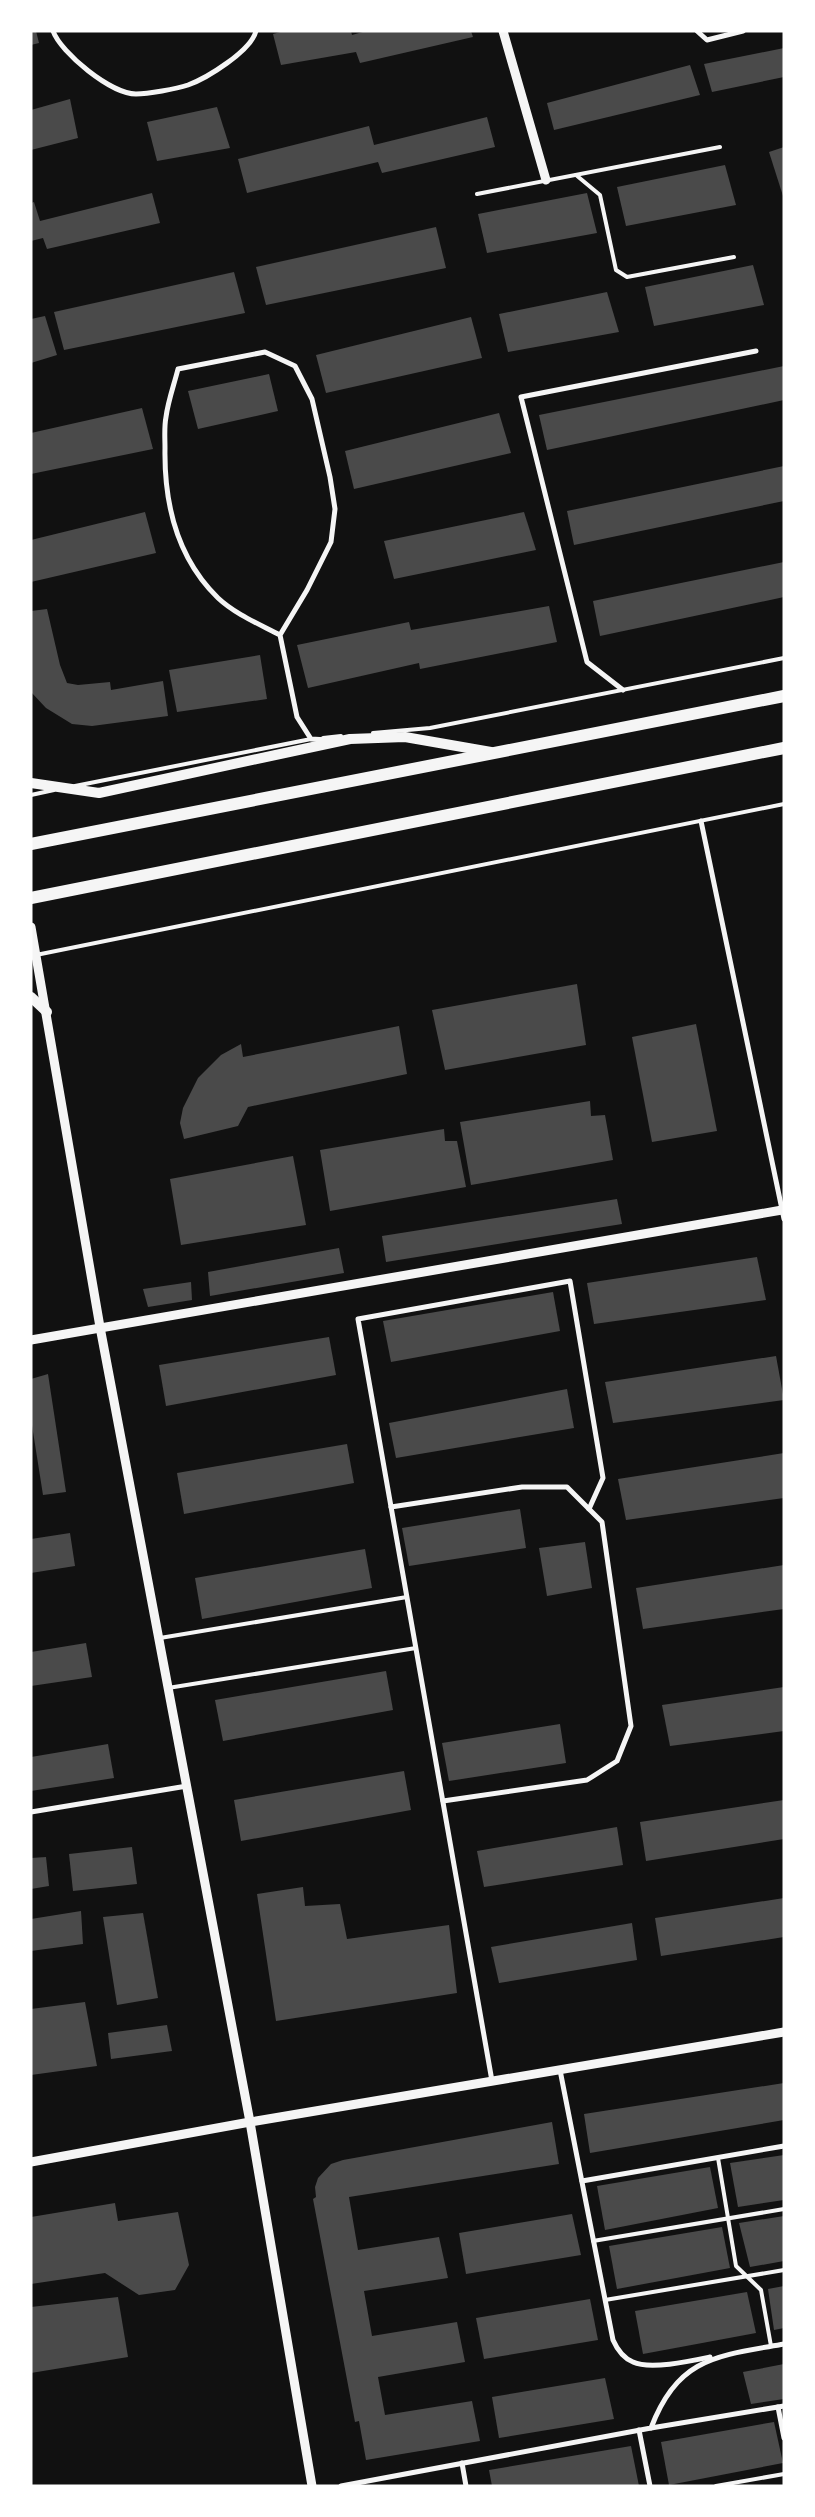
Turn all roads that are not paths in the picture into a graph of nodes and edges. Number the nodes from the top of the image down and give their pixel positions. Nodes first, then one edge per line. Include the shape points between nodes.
1 (53, 31) edge
2 (256, 31) edge
3 (504, 31) edge
4 (697, 31) edge
5 (743, 31) edge
6 (720, 146) dead end
7 (576, 175) junction
8 (546, 180) junction
9 (477, 194) dead end
10 (734, 256) dead end
11 (756, 350) dead end
12 (280, 634) junction
13 (784, 658) edge
14 (623, 690) junction
15 (784, 696) edge
16 (310, 739) junction
17 (339, 741) junction
18 (784, 748) edge
19 (497, 753) junction
20 (31, 783) edge
21 (65, 788) junction
22 (31, 795) edge
23 (784, 804) edge
24 (702, 821) junction
25 (31, 844) edge
26 (31, 898) edge
27 (31, 928) edge
28 (34, 956) edge
29 (31, 996) edge
30 (47, 1012) junction
31 (783, 1214) edge
32 (100, 1327) junction
33 (31, 1340) edge
34 (391, 1507) junction
35 (588, 1509) junction
36 (407, 1598) junction
37 (159, 1638) junction
38 (416, 1648) junction
39 (168, 1688) junction
40 (187, 1786) junction
41 (443, 1801) junction
42 (31, 1812) edge
43 (784, 2032) edge
44 (560, 2070) junction
45 (492, 2081) junction
46 (250, 2122) junction
47 (784, 2146) edge
48 (718, 2158) junction
49 (31, 2162) edge
50 (582, 2181) junction
51 (784, 2208) edge
52 (728, 2218) junction
53 (593, 2241) junction
54 (784, 2270) edge
55 (747, 2277) junction
56 (605, 2300) junction
57 (784, 2344) edge
58 (771, 2346) junction
59 (718, 2356) junction
60 (781, 2406) edge
61 (651, 2428) junction
62 (639, 2430) junction
63 (784, 2438) edge
64 (462, 2463) junction
65 (784, 2474) edge
66 (312, 2486) edge
67 (340, 2486) edge
68 (466, 2486) edge
69 (650, 2486) edge
70 (716, 2486) edge

1 - 2 street via 56,40 82,66 104,82 134,95 188,85 223,66 254,38
3 - 8 street
4 - 5 street via 707,40
6 - 7 lane
7 - 8 lane
7 - 10 lane via 600,195 616,270 627,277
8 - 9 lane
11 - 14 street via 521,398 587,662
12 - 12 street via 331,542 335,509 312,399 295,366 265,352 178,369 166,418 165,466 177,538 193,570 219,599 246,618
12 - 16 street via 297,717
13 - 14 lane
14 - 16 lane via 430,728
15 - 19 main road
16 - 17 street
16 - 21 lane
17 - 19 main road via 405,737
17 - 21 main road via 99,793
18 - 26 main road
19 - 25 main road
20 - 21 main road
21 - 22 lane
23 - 24 lane
24 - 28 lane
24 - 31 street
27 - 28 street
28 - 30 street
29 - 30 main road
30 - 32 street
31 - 32 street
32 - 33 street
32 - 37 street
34 - 35 street via 522,1487 567,1487
34 - 35 street via 358,1319 570,1280 603,1478
34 - 36 street
35 - 41 street via 602,1522 631,1726 616,1761 586,1780
36 - 37 lane
36 - 38 street
37 - 39 street
38 - 39 lane
38 - 41 street
39 - 40 street
40 - 42 street
40 - 46 street
41 - 45 street
43 - 44 street
44 - 45 street
44 - 50 street
45 - 46 street
46 - 49 street
46 - 66 street
47 - 48 street
48 - 50 street
48 - 52 lane
50 - 53 street
51 - 52 lane
52 - 53 lane
52 - 55 lane via 736,2266
53 - 56 street
54 - 55 lane
55 - 56 lane
55 - 58 lane via 761,2290
56 - 59 street via 612,2340 619,2352 634,2363 663,2364
57 - 58 street
58 - 59 street
59 - 61 street via 680,2378 662,2404
60 - 61 street
60 - 63 street
61 - 62 street
62 - 64 street
62 - 69 street
64 - 67 street
64 - 68 street
65 - 70 lane

